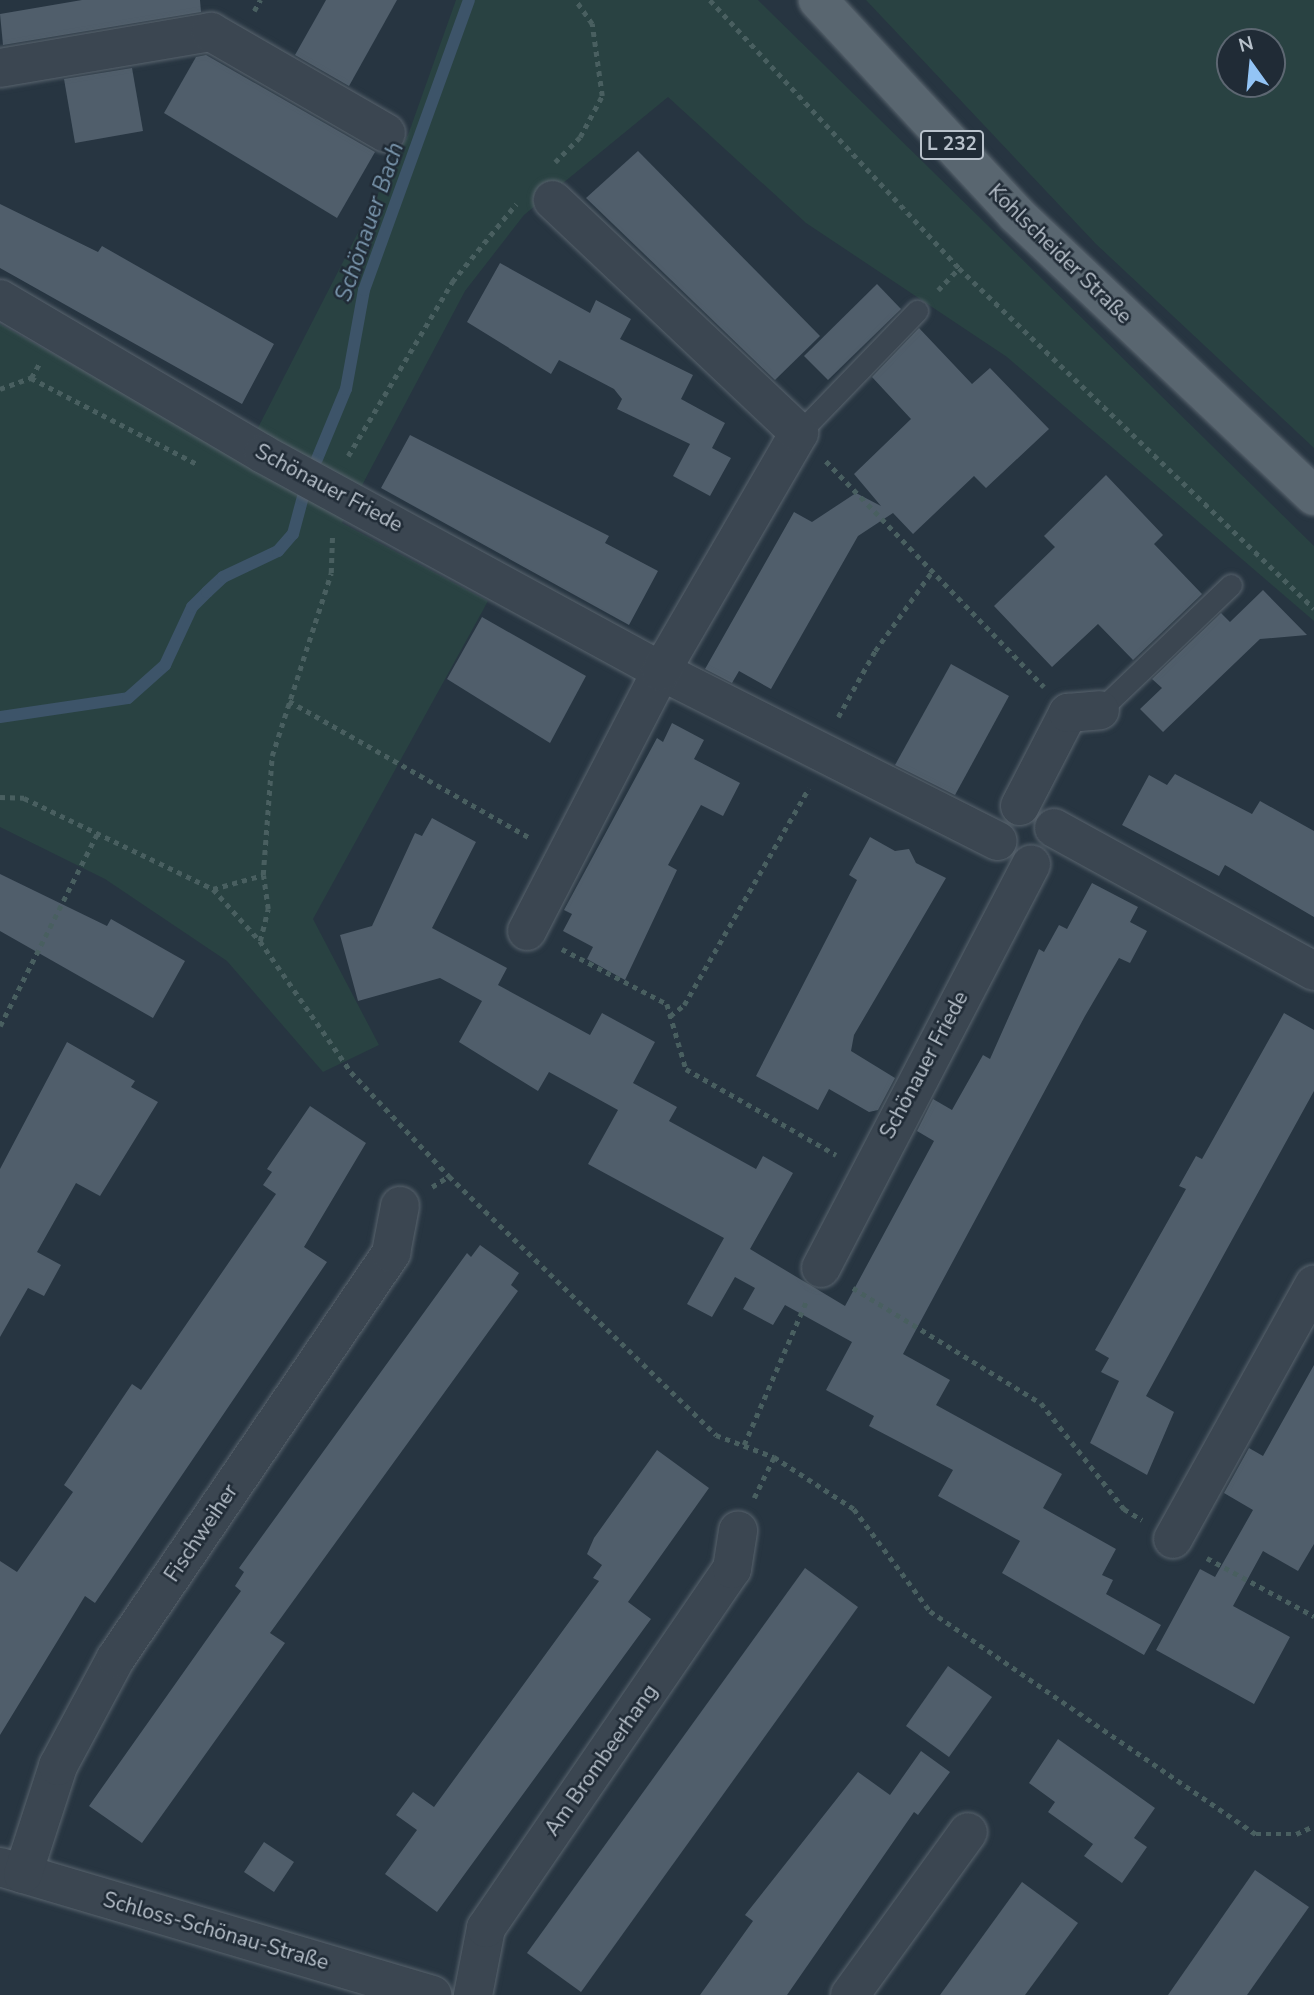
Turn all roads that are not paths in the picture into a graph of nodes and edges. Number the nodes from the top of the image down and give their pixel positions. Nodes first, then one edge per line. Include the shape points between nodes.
1 (818, 0) edge
2 (0, 68) edge
3 (386, 133) dead end
4 (541, 188) road end
5 (0, 299) edge
6 (917, 311) dead end
7 (799, 433) junction
8 (1314, 496) edge
9 (1231, 584) dead end
10 (661, 671) junction
11 (1084, 712) joint
12 (1020, 806) dead end
13 (1054, 828) dead end
14 (997, 841) dead end
15 (1031, 864) dead end
16 (527, 931) road end
17 (1314, 971) edge
18 (400, 1206) dead end
19 (821, 1268) road end
20 (1314, 1285) edge
21 (738, 1530) dead end
22 (1173, 1539) road end
23 (968, 1832) dead end
24 (11, 1871) edge
25 (432, 1995) edge
26 (473, 1995) edge
27 (850, 1995) edge

1 - 8 main road, Kohlscheider Straße / L 232 via 1016,214
2 - 3 street via 211,32
4 - 7 street
5 - 10 street, Schönauer Friede via 263,454 339,491
6 - 7 lane
7 - 10 street
9 - 11 lane
10 - 14 street, Schönauer Friede
10 - 16 street
11 - 12 street
13 - 17 street
15 - 19 street, Schönauer Friede
18 - 24 street, Fischweiher via 391,1253 116,1658 58,1766
20 - 22 street
21 - 26 street, Am Brombeerhang via 732,1569 486,1927
23 - 27 street
24 - 25 street, Schloss-Schönau-Straße

